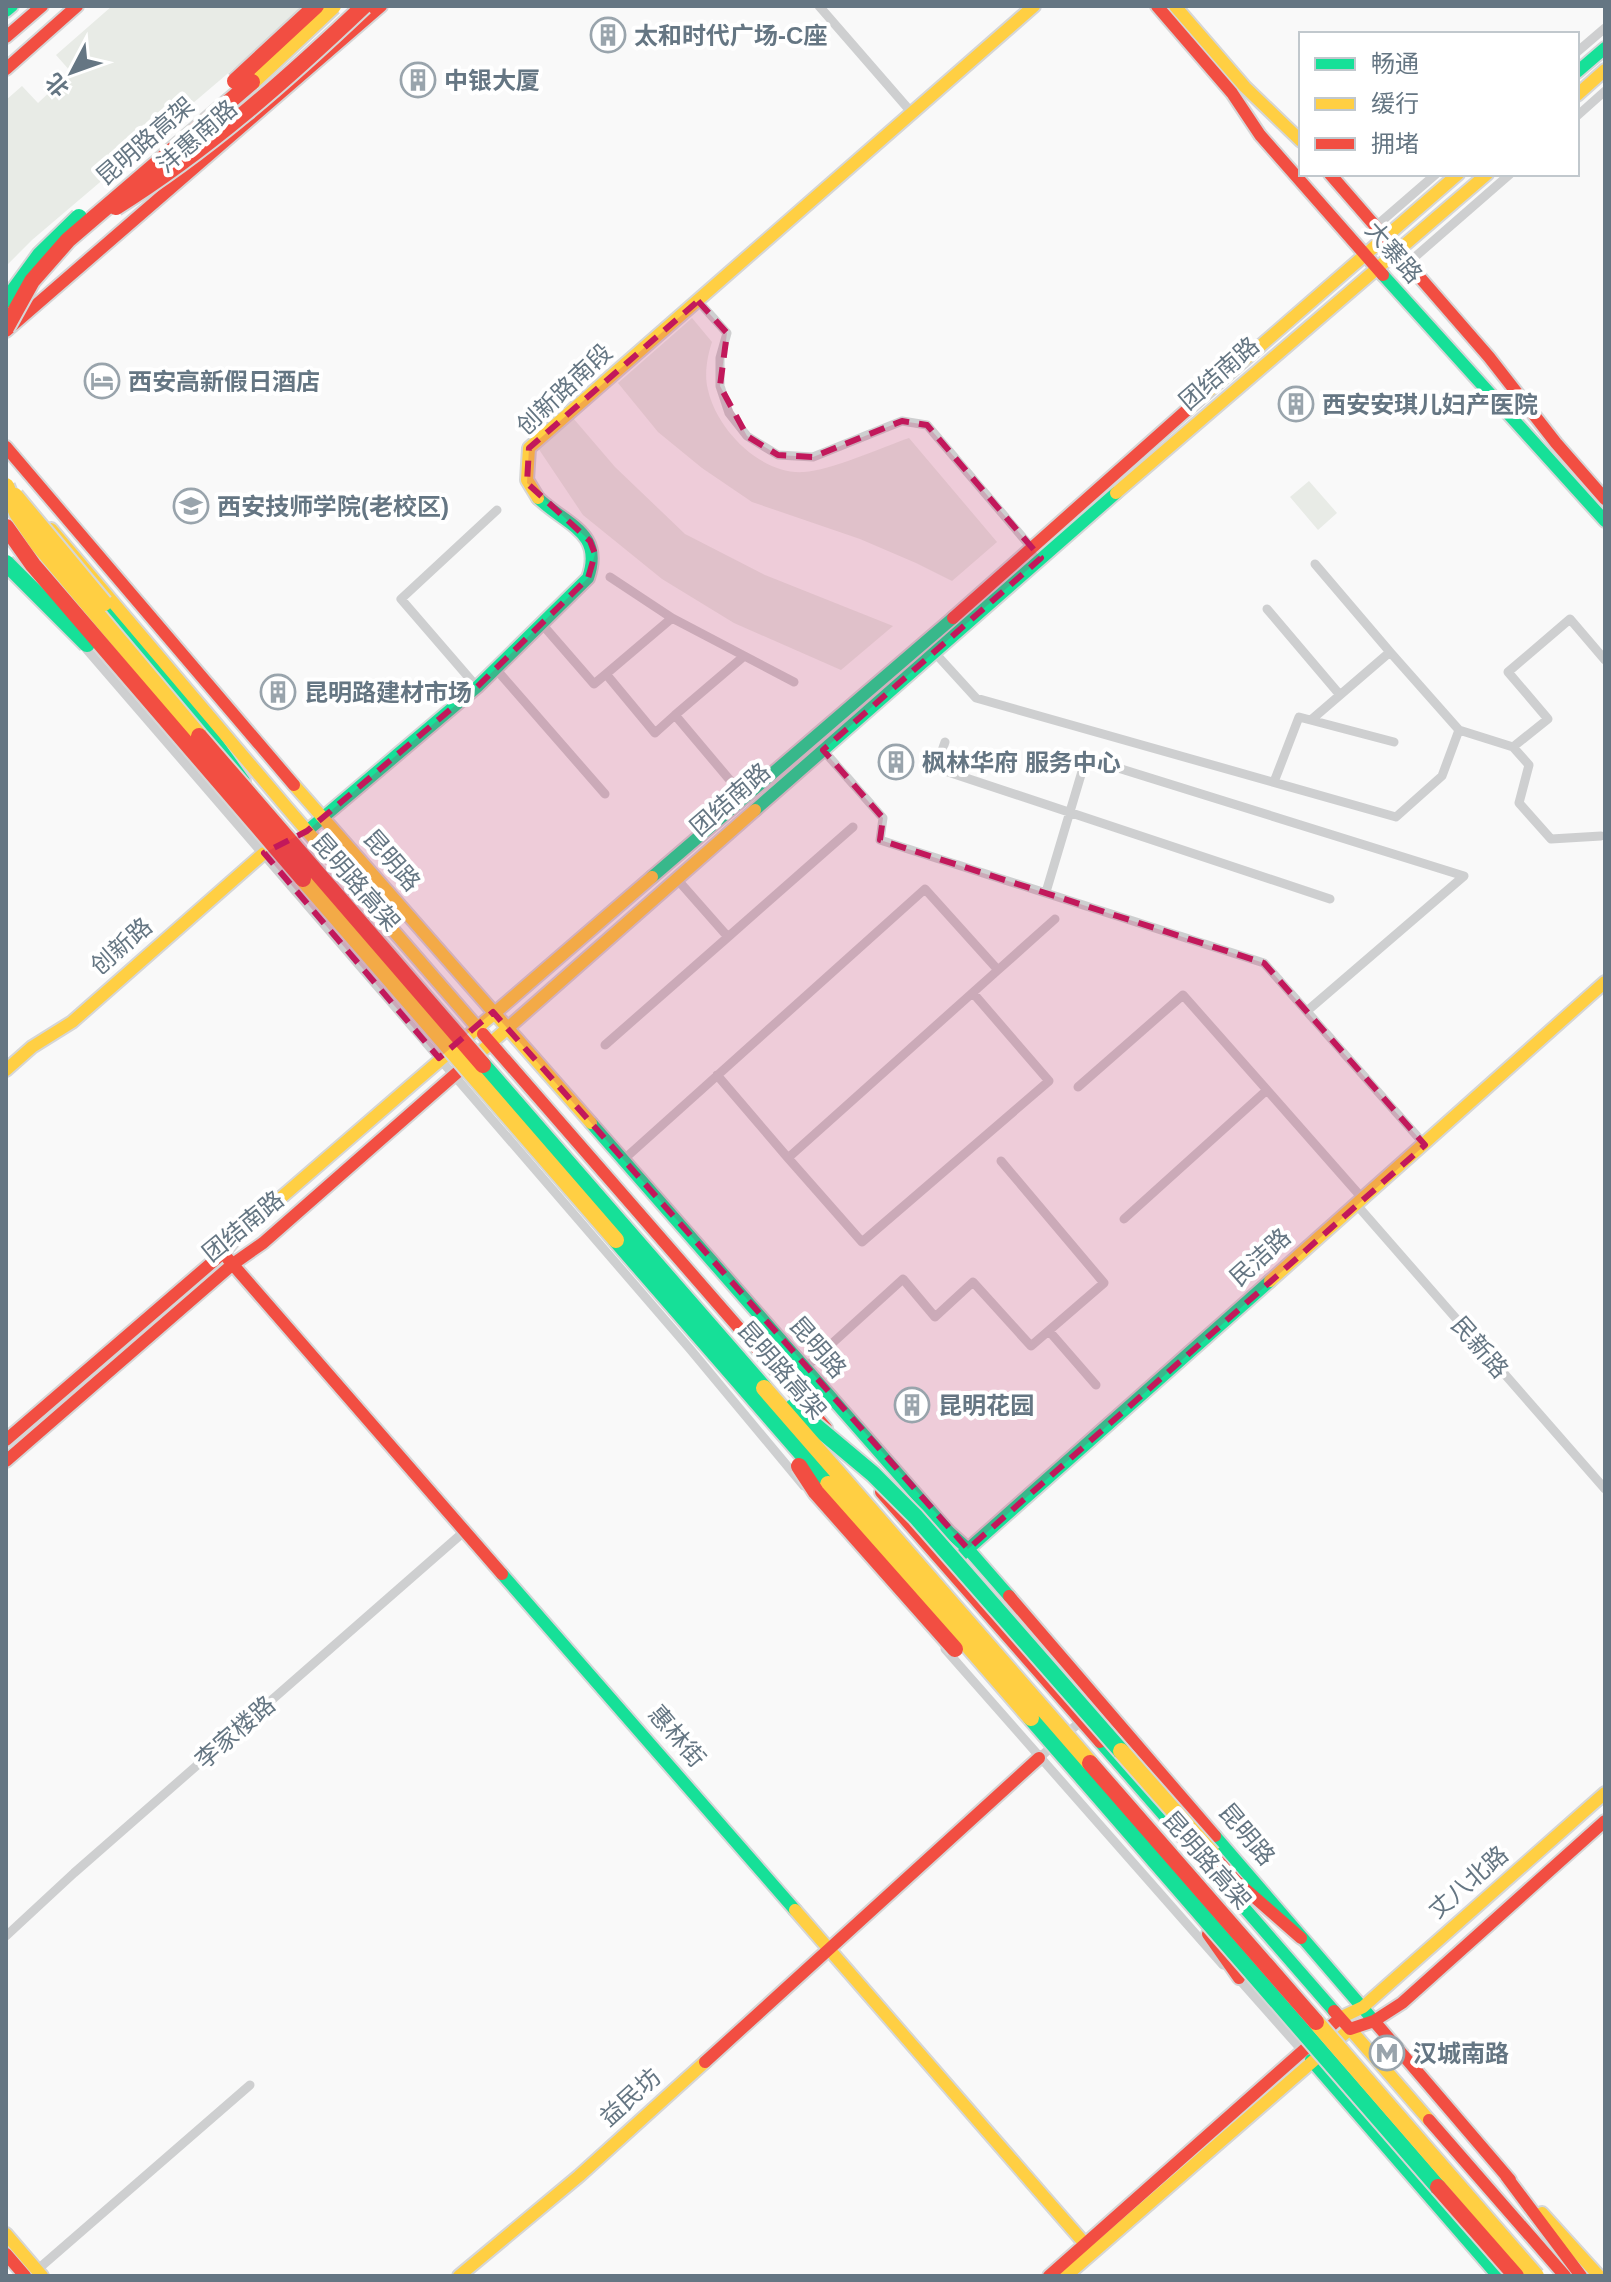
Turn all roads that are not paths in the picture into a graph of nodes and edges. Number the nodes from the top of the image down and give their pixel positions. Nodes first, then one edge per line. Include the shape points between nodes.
1 (12, 6) edge
2 (42, 6) edge
3 (77, 6) edge
4 (316, 6) edge
5 (333, 6) edge
6 (343, 6) edge
7 (364, 6) edge
8 (381, 6) edge
9 (819, 6) edge
10 (1034, 6) edge
11 (1157, 6) edge
12 (1175, 6) edge
13 (6, 11) edge
14 (1605, 28) edge
15 (6, 37) edge
16 (1605, 48) edge
17 (1579, 50) edge
18 (6, 69) edge
19 (1579, 70) edge
20 (1605, 70) edge
21 (1605, 91) edge
22 (1579, 93) edge
23 (912, 113) junction
24 (1579, 114) edge
25 (1299, 139) edge
26 (1332, 176) edge
27 (1434, 176) edge
28 (1455, 176) edge
29 (1485, 176) edge
30 (1507, 176) edge
31 (84, 226) junction
32 (1381, 231) junction
33 (1364, 255) junction
34 (1403, 257) junction
35 (1377, 269) junction
36 (6, 299) edge
37 (698, 301) junction
38 (6, 329) edge
39 (6, 447) edge
40 (6, 486) edge
41 (1605, 499) edge
42 (497, 510) dead end
43 (1605, 521) edge
44 (6, 527) edge
45 (67, 545) junction
46 (1037, 554) junction
47 (6, 560) edge
48 (1315, 564) dead end
49 (610, 577) dead end
50 (28, 582) junction
51 (1267, 609) dead end
52 (672, 618) junction
53 (541, 623) junction
54 (1390, 652) junction
55 (935, 653) junction
56 (743, 657) junction
57 (1605, 660) edge
58 (495, 668) junction
59 (606, 674) junction
60 (794, 682) dead end
61 (477, 687) junction
62 (1340, 695) junction
63 (675, 715) junction
64 (1311, 720) junction
65 (1459, 730) junction
66 (945, 742) dead end
67 (1394, 742) dead end
68 (186, 745) junction
69 (1513, 747) junction
70 (823, 750) junction
71 (1274, 782) junction
72 (605, 794) dead end
73 (745, 798) junction
74 (1070, 811) junction
75 (323, 818) junction
76 (853, 827) dead end
77 (307, 831) junction
78 (1601, 836) dead end
79 (264, 853) junction
80 (676, 878) junction
81 (1046, 892) junction
82 (1330, 899) dead end
83 (1055, 919) dead end
84 (728, 937) junction
85 (998, 970) junction
86 (1605, 982) edge
87 (973, 993) junction
88 (1307, 1011) junction
89 (493, 1012) junction
90 (478, 1025) junction
91 (507, 1027) junction
92 (492, 1042) junction
93 (605, 1045) dead end
94 (439, 1058) junction
95 (6, 1070) edge
96 (717, 1075) junction
97 (454, 1076) junction
98 (1078, 1087) dead end
99 (1267, 1090) junction
100 (1425, 1145) junction
101 (788, 1158) junction
102 (622, 1161) junction
103 (1001, 1161) dead end
104 (1359, 1202) junction
105 (1124, 1219) dead end
106 (228, 1259) junction
107 (1049, 1331) junction
108 (805, 1368) junction
109 (754, 1373) junction
110 (1096, 1385) dead end
111 (768, 1417) junction
112 (6, 1440) edge
113 (6, 1461) edge
114 (1605, 1489) edge
115 (466, 1530) junction
116 (968, 1549) junction
117 (947, 1568) junction
118 (1080, 1722) junction
119 (1039, 1758) junction
120 (1605, 1793) edge
121 (1605, 1821) edge
122 (6, 1936) edge
123 (1301, 1938) junction
124 (829, 1948) junction
125 (1239, 1978) junction
126 (1363, 2007) junction
127 (1374, 2021) junction
128 (1345, 2023) junction
129 (1307, 2056) junction
130 (250, 2085) dead end
131 (1506, 2176) junction
132 (6, 2234) edge
133 (1089, 2248) junction
134 (6, 2254) edge
135 (35, 2274) edge
136 (459, 2276) edge
137 (1049, 2276) edge
138 (1066, 2276) edge
139 (1498, 2276) edge
140 (1516, 2276) edge
141 (1536, 2276) edge
142 (1565, 2276) edge
143 (1581, 2276) edge
144 (1599, 2276) edge

1 - 13 main road
2 - 15 main road
3 - 18 main road
4 - 36 main road, 昆明路高架, bridge via 48,244
5 - 31 main road, 昆明路高架, bridge
6 - 36 main road, bridge
7 - 31 main road, bridge via 186,161
8 - 38 main road, 沣惠南路
9 - 23 street
10 - 23 main road, 创新路南段
11 - 33 main road, 大寨路
12 - 25 main road via 1245,87
14 - 17 street
16 - 19 main road
20 - 22 main road
21 - 24 street
23 - 37 main road, 创新路南段
26 - 32 main road, 大寨路
27 - 32 street
28 - 32 main road, 团结南路
29 - 34 main road, 团结南路
30 - 34 street
31 - 38 main road, 昆明路高架, bridge via 38,274
32 - 33 main road, 团结南路
32 - 34 main road, 大寨路
33 - 35 main road, 大寨路
33 - 46 main road, 团结南路
34 - 35 main road, 团结南路
34 - 41 main road, 大寨路
35 - 43 main road, 大寨路
35 - 46 main road, 团结南路
37 - 46 street via 727,333 720,386 729,413 747,436 778,455 813,457 902,421 927,425
37 - 53 main road, 创新路南段 via 529,448 527,483 537,498 590,541 595,554 588,578
39 - 75 main road, 昆明路
40 - 45 main road, 昆明路
40 - 109 main road, 昆明路高架, bridge via 22,524 44,552 272,822
42 - 61 street via 401,599
44 - 68 main road, 昆明路高架, bridge
45 - 50 street
45 - 77 main road, 昆明路
46 - 55 main road, 团结南路
46 - 73 main road, 团结南路
47 - 50 street
47 - 68 main road, bridge via 140,705
48 - 54 street
49 - 52 street
50 - 79 street
51 - 62 street
52 - 56 street
52 - 59 street
53 - 58 main road, 创新路南段
53 - 59 street via 594,684
54 - 62 street
54 - 65 street
55 - 70 main road, 团结南路
55 - 71 street via 976,698
56 - 60 street
56 - 63 street
57 - 69 street via 1570,619 1508,672 1548,719
58 - 61 main road, 创新路南段
58 - 72 street
59 - 63 street via 655,733
61 - 75 main road, 创新路南段
62 - 64 street
63 - 73 street
64 - 67 street
64 - 71 street via 1299,717
65 - 69 street
65 - 71 street via 1442,776 1396,817
66 - 74 street via 936,768
68 - 111 main road, 昆明路高架, bridge
69 - 78 street via 1529,765 1519,803 1551,839
70 - 80 main road, 团结南路
70 - 81 street via 883,818 880,840
73 - 89 main road, 团结南路
74 - 81 street
74 - 82 street
74 - 88 street via 1086,758 1464,876
75 - 77 main road, 创新路南段
75 - 89 main road, 昆明路
76 - 84 street
77 - 79 street
77 - 90 main road, 昆明路
79 - 94 street
79 - 95 main road, 创新路 via 72,1022
80 - 84 street
80 - 91 main road, 团结南路
81 - 88 street via 1264,963
83 - 85 street
84 - 93 street
85 - 87 street
85 - 96 street via 925,889
86 - 100 main road, 民洁路
87 - 101 street
87 - 101 street via 1049,1081 862,1242
88 - 100 street
89 - 90 main road, 团结南路
89 - 91 main road, 昆明路
90 - 92 main road, 昆明路
90 - 94 main road, 团结南路
91 - 92 main road, 团结南路
91 - 102 main road, 昆明路
92 - 97 main road, 团结南路
92 - 117 main road, 昆明路
94 - 97 street
94 - 106 main road, 团结南路 via 247,1225
96 - 101 street
96 - 102 street
97 - 106 main road, 团结南路 via 263,1243
97 - 119 street
98 - 99 street, 民新路 via 1183,995
99 - 104 street, 民新路
99 - 105 street
100 - 104 main road, 民洁路
102 - 108 main road, 昆明路
103 - 107 street via 1104,1283
104 - 114 street, 民新路
104 - 116 main road, 民洁路
106 - 112 main road, 团结南路
106 - 113 main road, 团结南路
106 - 115 main road, 惠林街
107 - 108 street via 1031,1346 973,1282 935,1317 903,1279
107 - 110 street
108 - 116 main road, 昆明路
109 - 123 main road, bridge via 916,1517 1236,1881
109 - 141 main road, 昆明路高架, bridge
111 - 125 main road, bridge via 816,1492 1208,1934
111 - 140 main road, 昆明路高架, bridge
115 - 122 street, 李家楼路
115 - 124 main road, 惠林街
116 - 117 main road, 民洁路
116 - 123 main road, 昆明路
117 - 118 main road, 昆明路
118 - 119 street
118 - 128 main road, 昆明路
119 - 124 main road, 益民坊
119 - 125 street via 1215,1958
120 - 126 main road, 丈八北路
121 - 127 main road, 丈八北路 via 1402,2003
123 - 126 main road, 昆明路
124 - 133 main road, 惠林街
124 - 136 main road, 益民坊 via 579,2176
125 - 129 street
126 - 127 main road, 昆明路
126 - 128 main road, 丈八北路
127 - 128 main road, 丈八北路
127 - 131 main road, 昆明路
128 - 129 main road
128 - 142 main road, 昆明路
129 - 133 main road
129 - 139 main road
130 - 135 street
131 - 143 main road
131 - 144 main road, 昆明路
132 - 135 main road
133 - 137 main road
133 - 138 main road
134 - 135 main road

